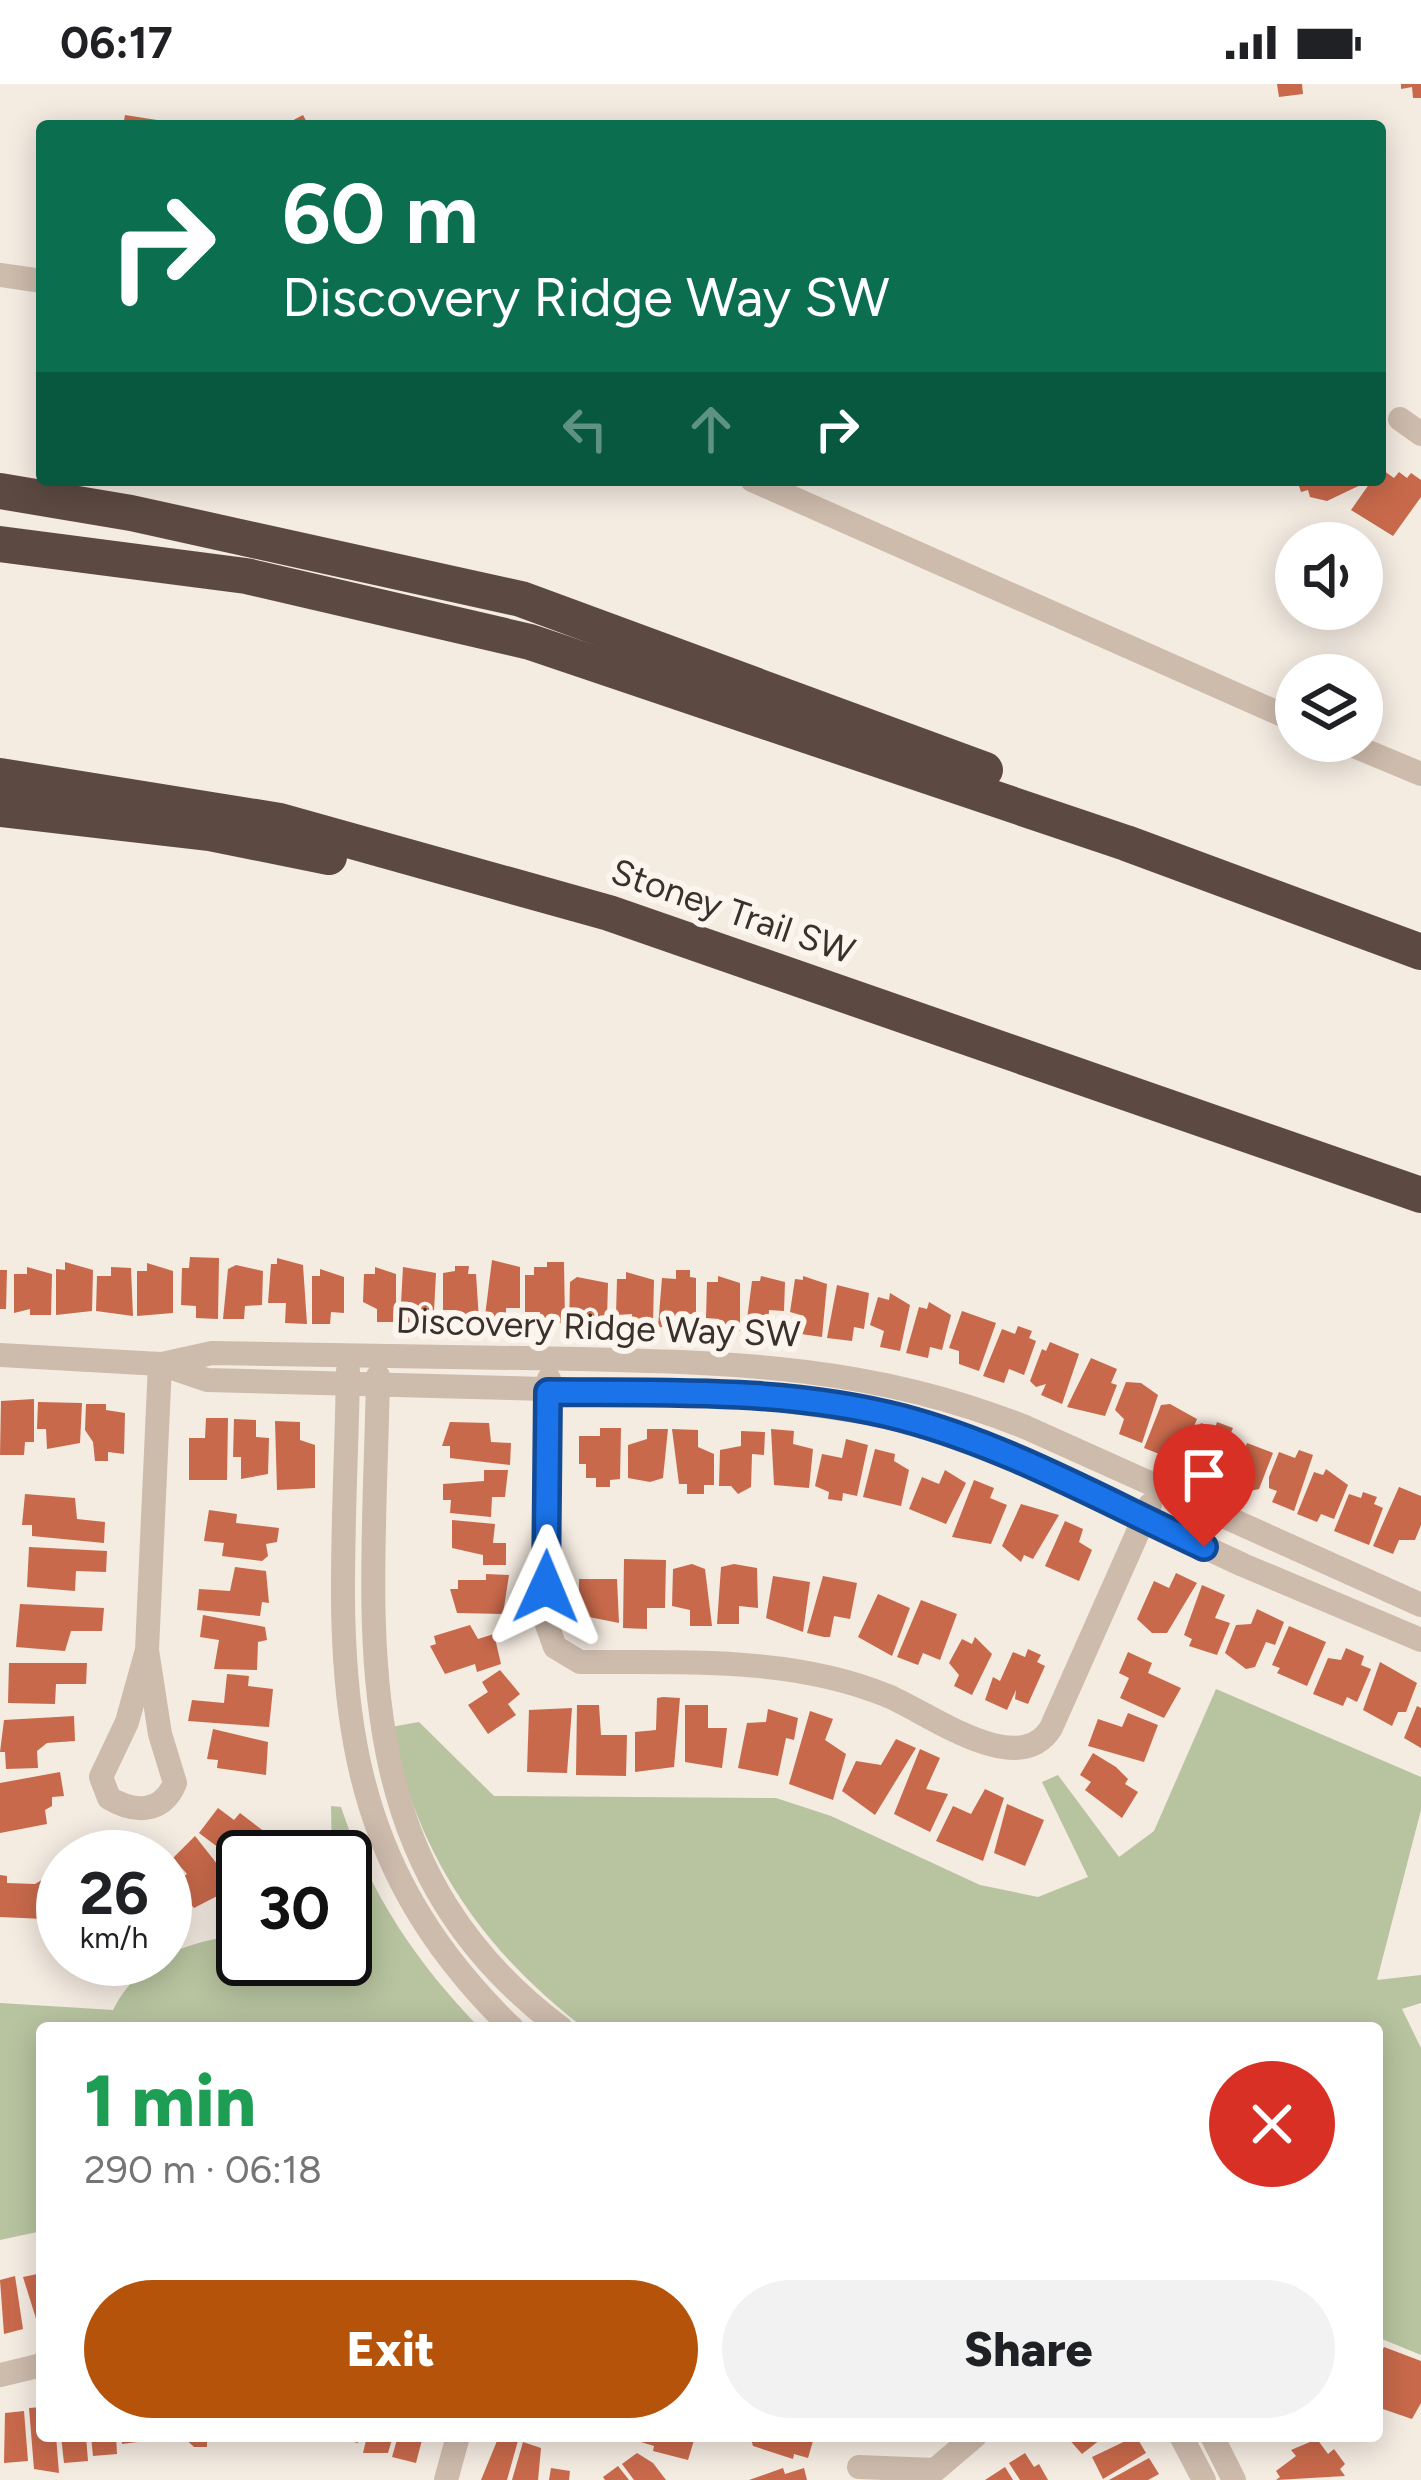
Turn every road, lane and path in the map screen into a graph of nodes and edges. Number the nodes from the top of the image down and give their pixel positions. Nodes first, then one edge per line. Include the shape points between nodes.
1 (0, 275) edge
2 (36, 280) edge
3 (766, 486) edge
4 (0, 491) edge
5 (0, 544) edge
6 (1275, 712) edge
7 (1383, 758) edge
8 (1421, 774) edge
9 (0, 776) edge
10 (0, 809) edge
11 (1126, 843) junction
12 (609, 913) junction
13 (1421, 952) edge
14 (1421, 1195) edge
15 (0, 1355) edge
16 (348, 1357) junction
17 (379, 1357) junction
18 (549, 1359) junction
19 (160, 1364) junction
20 (864, 1377) junction
21 (348, 1387) junction
22 (378, 1388) junction
23 (548, 1392) junction
24 (858, 1408) junction
25 (1157, 1490) junction
26 (1144, 1520) junction
27 (1382, 1589) junction
28 (1421, 1605) edge
29 (1369, 1619) junction
30 (1421, 1640) edge
31 (147, 1650) junction
32 (507, 2022) edge
33 (554, 2022) edge
34 (36, 2366) edge
35 (0, 2375) edge
36 (456, 2442) edge
37 (968, 2442) edge
38 (1185, 2442) edge
39 (1215, 2442) edge
40 (859, 2467) dead end
41 (446, 2480) edge
42 (1204, 2480) edge
43 (1234, 2480) edge

1 - 2 street
3 - 6 street
4 - 11 highway via 521,599 1022,784
5 - 11 highway via 246,576 447,620
7 - 8 street
9 - 12 highway, Stoney Trail SW via 280,820
10 - 12 highway via 210,833 388,869 546,913
11 - 13 highway
12 - 14 highway, Stoney Trail SW
15 - 19 street, Discovery Ridge Way SW
16 - 17 street, Discovery Ridge Way SW
16 - 19 street, Discovery Ridge Way SW via 212,1353
16 - 21 street
17 - 18 street, Discovery Ridge Way SW
17 - 22 street
18 - 20 street, Discovery Ridge Way SW via 741,1363
18 - 23 street
19 - 21 street, Discovery Ridge Way SW via 207,1380
19 - 31 street
20 - 24 street
20 - 25 street, Discovery Ridge Way SW via 988,1412
21 - 22 street, Discovery Ridge Way SW
21 - 32 street via 344,1673 361,1784 386,1857 437,1946
22 - 23 street, Discovery Ridge Way SW
22 - 33 street via 376,1707 392,1784 426,1871 461,1926 506,1982
23 - 24 street, Discovery Ridge Way SW via 739,1394
23 - 26 street via 545,1619 555,1647 580,1661 795,1670 886,1695 996,1747 1019,1750 1051,1729
24 - 26 street, Discovery Ridge Way SW via 978,1443
25 - 26 street
25 - 27 street, Discovery Ridge Way SW
26 - 29 street, Discovery Ridge Way SW
27 - 28 street, Discovery Ridge Way SW
27 - 29 street
29 - 30 street, Discovery Ridge Way SW
31 - 31 street via 101,1777 109,1798 141,1809 163,1802 175,1783
34 - 35 street
36 - 41 street
37 - 40 street via 935,2470
38 - 42 street
39 - 43 street

